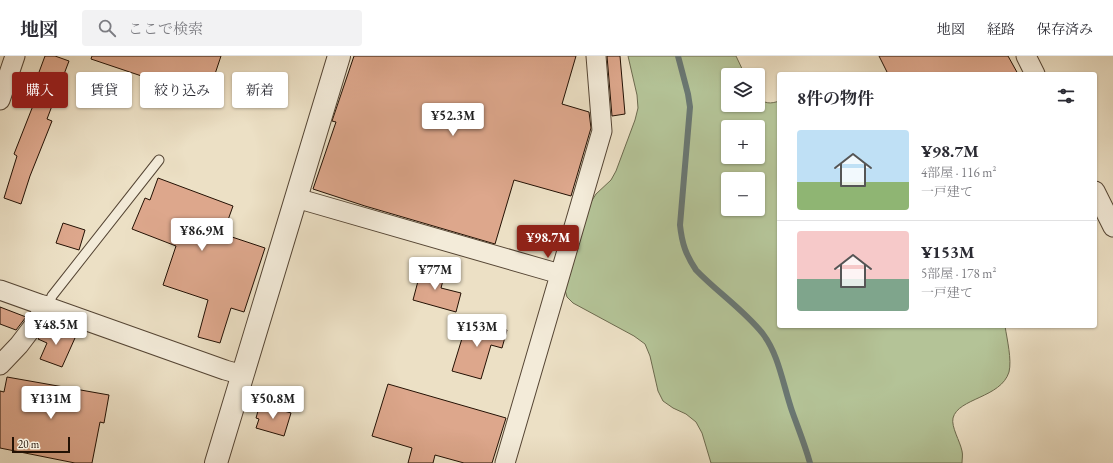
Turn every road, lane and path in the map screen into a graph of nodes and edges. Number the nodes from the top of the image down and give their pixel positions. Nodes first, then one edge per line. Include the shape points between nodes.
1 (15, 56) edge
2 (339, 56) edge
3 (596, 56) edge
4 (1026, 56) edge
5 (1034, 72) edge
6 (0, 100) edge
7 (159, 160) dead end
8 (1097, 193) edge
9 (296, 198) junction
10 (1108, 207) edge
11 (1113, 227) edge
12 (560, 274) junction
13 (0, 290) edge
14 (46, 306) junction
15 (0, 365) edge
16 (243, 375) junction
17 (216, 463) edge
18 (505, 463) edge

1 - 6 street
2 - 9 street
3 - 12 street via 602,131
4 - 5 street
7 - 14 lane
8 - 10 street
9 - 12 street
9 - 16 street
10 - 11 street
12 - 18 street
13 - 14 street
14 - 15 street via 19,345
14 - 16 street
16 - 17 street

